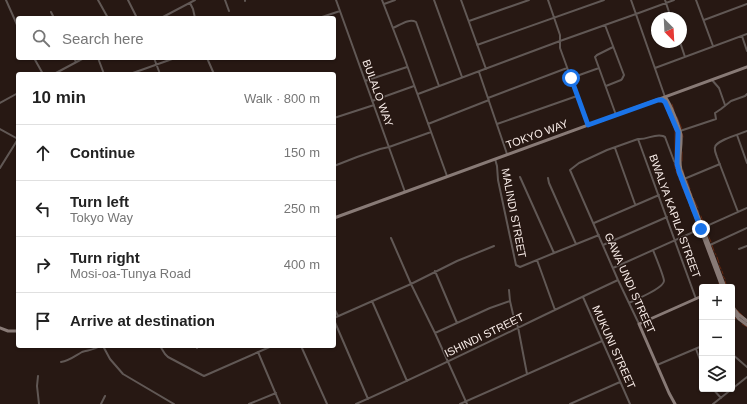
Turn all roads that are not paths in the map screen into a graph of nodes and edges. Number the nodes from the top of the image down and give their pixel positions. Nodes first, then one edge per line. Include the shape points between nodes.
1 (6, 0) edge
2 (98, 0) edge
3 (128, 0) edge
4 (195, 0) edge
5 (225, 0) edge
6 (336, 0) edge
7 (382, 0) edge
8 (395, 0) edge
9 (434, 0) edge
10 (461, 0) edge
11 (529, 0) edge
12 (548, 0) edge
13 (604, 0) edge
14 (631, 0) edge
15 (674, 0) edge
16 (696, 0) edge
17 (665, 1) edge
18 (190, 3) junction
19 (384, 4) junction
20 (747, 4) edge
21 (229, 11) dead end
22 (340, 11) junction
23 (51, 12) dead end
24 (669, 12) edge
25 (636, 14) junction
26 (53, 16) edge
27 (107, 16) edge
28 (137, 16) edge
29 (165, 16) edge
30 (195, 16) edge
31 (325, 16) edge
32 (554, 18) junction
33 (704, 20) junction
34 (469, 21) junction
35 (16, 22) edge
36 (605, 25) junction
37 (393, 28) junction
38 (747, 34) edge
39 (742, 36) junction
40 (560, 41) junction
41 (477, 45) junction
42 (714, 46) junction
43 (613, 47) junction
44 (682, 48) edge
45 (747, 51) edge
46 (685, 57) junction
47 (35, 60) edge
48 (80, 60) edge
49 (99, 60) edge
50 (155, 60) edge
51 (169, 60) edge
52 (209, 60) edge
53 (76, 62) joint
54 (157, 64) junction
55 (408, 67) junction
56 (747, 67) edge
57 (567, 68) junction
58 (599, 68) junction
59 (654, 68) junction
60 (486, 69) junction
61 (42, 72) edge
62 (58, 72) edge
63 (103, 72) edge
64 (135, 72) edge
65 (159, 72) edge
66 (213, 72) edge
67 (479, 72) junction
68 (462, 77) junction
69 (571, 78) junction
70 (712, 80) junction
71 (365, 81) junction
72 (414, 86) junction
73 (439, 86) junction
74 (606, 86) junction
75 (16, 94) edge
76 (418, 94) junction
77 (672, 94) junction
78 (747, 94) edge
79 (578, 96) junction
80 (665, 97) junction
81 (488, 99) junction
82 (658, 100) junction
83 (372, 101) junction
84 (0, 103) edge
85 (374, 105) junction
86 (668, 105) junction
87 (726, 106) junction
88 (616, 115) junction
89 (336, 117) edge
90 (428, 124) junction
91 (497, 124) junction
92 (588, 125) junction
93 (0, 128) edge
94 (680, 131) junction
95 (747, 131) edge
96 (431, 132) junction
97 (737, 135) junction
98 (16, 138) edge
99 (638, 139) junction
100 (16, 142) edge
101 (389, 147) junction
102 (615, 148) junction
103 (507, 154) junction
104 (495, 158) junction
105 (746, 159) edge
106 (747, 163) edge
107 (720, 164) junction
108 (336, 165) edge
109 (679, 165) junction
110 (0, 168) edge
111 (447, 176) junction
112 (520, 177) dead end
113 (548, 178) dead end
114 (684, 179) junction
115 (404, 192) junction
116 (659, 195) junction
117 (635, 204) junction
118 (747, 208) edge
119 (738, 212) junction
120 (336, 217) edge
121 (666, 217) junction
122 (593, 223) junction
123 (702, 228) junction
124 (747, 228) edge
125 (599, 235) junction
126 (391, 238) dead end
127 (676, 240) junction
128 (576, 244) junction
129 (603, 245) junction
130 (710, 245) junction
131 (494, 246) dead end
132 (747, 246) edge
133 (739, 249) dead end
134 (653, 250) junction
135 (554, 252) junction
136 (537, 260) junction
137 (613, 268) junction
138 (435, 271) junction
139 (618, 280) junction
140 (411, 284) junction
141 (721, 284) edge
142 (725, 284) edge
143 (509, 290) dead end
144 (583, 297) junction
145 (699, 298) edge
146 (696, 299) junction
147 (372, 301) junction
148 (510, 301) junction
149 (629, 303) junction
150 (555, 310) junction
151 (735, 310) edge
152 (336, 312) edge
153 (735, 315) edge
154 (338, 316) joint
155 (747, 321) edge
156 (457, 323) junction
157 (336, 324) edge
158 (639, 324) junction
159 (747, 325) edge
160 (0, 328) edge
161 (518, 328) junction
162 (16, 332) edge
163 (435, 333) junction
164 (602, 341) junction
165 (97, 348) edge
166 (102, 348) edge
167 (161, 348) edge
168 (267, 348) edge
169 (302, 348) edge
170 (699, 348) edge
171 (696, 349) junction
172 (258, 352) junction
173 (734, 356) edge
174 (699, 357) edge
175 (62, 362) dead end
176 (448, 362) junction
177 (657, 366) junction
178 (747, 367) edge
179 (528, 374) junction
180 (38, 376) dead end
181 (747, 377) edge
182 (407, 382) junction
183 (620, 382) junction
184 (715, 392) edge
185 (276, 393) junction
186 (105, 396) dead end
187 (720, 398) junction
188 (368, 399) junction
189 (578, 400) junction
190 (466, 403) edge
191 (39, 404) edge
192 (100, 404) edge
193 (174, 404) edge
194 (249, 404) edge
195 (280, 404) edge
196 (327, 404) edge
197 (356, 404) edge
198 (460, 404) edge
199 (570, 404) edge
200 (580, 404) edge
201 (630, 404) edge
202 (675, 404) edge
203 (713, 404) edge

1 - 35 street
2 - 27 street
3 - 28 street
4 - 18 street
5 - 21 street
6 - 22 street, BULALO WAY
7 - 19 street
8 - 19 street
9 - 68 street
10 - 34 street
11 - 34 street
12 - 32 street
13 - 32 street
14 - 25 street
15 - 17 street
16 - 33 street
17 - 24 street
17 - 25 street
18 - 29 street
18 - 30 street
19 - 37 street
20 - 33 street
22 - 31 street
22 - 71 street, BULALO WAY
23 - 26 street
25 - 36 street
25 - 59 street
32 - 40 street
32 - 41 street
33 - 42 street
34 - 41 street
36 - 40 street
36 - 43 street
37 - 55 street
37 - 73 street via 413,20 416,22
38 - 39 street
39 - 42 street
39 - 45 street
40 - 57 street
40 - 60 street
41 - 60 street
42 - 46 street
43 - 58 street via 595,56
43 - 74 street via 624,77
44 - 46 street
46 - 59 street
47 - 61 street
48 - 53 street
49 - 63 street
50 - 54 street
51 - 54 street
52 - 66 street
53 - 62 street
54 - 64 street
54 - 65 street
55 - 71 street
55 - 72 street
56 - 70 main road, TOKYO WAY
57 - 69 street
57 - 81 street
58 - 69 street
58 - 74 street
59 - 80 street
60 - 67 street
67 - 68 street
67 - 81 street
68 - 73 street
69 - 79 street
70 - 77 main road, TOKYO WAY
70 - 87 street via 719,88
71 - 83 street, BULALO WAY
72 - 76 street
72 - 83 street
73 - 76 street
74 - 88 street
75 - 84 street
76 - 90 street
77 - 80 main road, TOKYO WAY
77 - 86 main road
78 - 87 street
79 - 91 street
79 - 92 street
80 - 82 main road, TOKYO WAY
80 - 86 main road
81 - 90 street
81 - 91 street
82 - 86 main road
82 - 88 main road, TOKYO WAY
83 - 85 street, BULALO WAY
85 - 89 street
85 - 101 street, BULALO WAY
86 - 94 main road
86 - 109 main road via 678,132
87 - 94 street via 715,113 716,119
88 - 92 main road, TOKYO WAY
90 - 96 street
91 - 103 street
92 - 103 main road, TOKYO WAY
93 - 98 street
94 - 109 main road
95 - 97 street
96 - 101 street
96 - 111 street
97 - 105 street
97 - 107 street via 715,146
99 - 102 street
99 - 109 street via 659,134 663,136 674,161
99 - 116 street, BWALYA KAPILA STREET
100 - 110 street
101 - 108 street
101 - 115 street, BULALO WAY
102 - 117 street
102 - 122 street, GAWA UNDI STREET via 579,163 570,170
103 - 104 main road, TOKYO WAY
104 - 111 main road, TOKYO WAY
104 - 136 street, MALINDI STREET via 516,265 520,267
105 - 106 street
107 - 114 street
107 - 119 street
109 - 114 main road
109 - 123 main road via 682,180
111 - 115 main road, TOKYO WAY
112 - 135 street
113 - 128 street
114 - 123 main road
115 - 120 main road, TOKYO WAY
116 - 117 street
116 - 121 street, BWALYA KAPILA STREET
117 - 122 street
118 - 119 street
119 - 123 street
121 - 127 street, BWALYA KAPILA STREET
121 - 129 street
122 - 125 street, GAWA UNDI STREET
123 - 127 street
123 - 130 main road
123 - 141 main road
124 - 130 street
125 - 128 street
125 - 129 street, GAWA UNDI STREET
126 - 140 street
127 - 134 street
127 - 146 street, BWALYA KAPILA STREET
128 - 135 street
129 - 137 street, GAWA UNDI STREET
130 - 142 main road
131 - 138 street
132 - 133 street
134 - 137 street
134 - 149 street via 663,283 657,289
135 - 136 street
136 - 150 street
137 - 139 street, GAWA UNDI STREET
138 - 140 street
138 - 156 street
139 - 144 street, ISHINDI STREET
139 - 149 street, GAWA UNDI STREET
140 - 147 street
140 - 163 street
143 - 148 street
144 - 150 street, ISHINDI STREET
144 - 164 street, MUKUNI STREET
145 - 146 main road
146 - 158 main road
147 - 154 street
147 - 182 street
148 - 156 street
148 - 161 street
149 - 158 street, GAWA UNDI STREET
150 - 161 street, ISHINDI STREET
151 - 155 main road
152 - 154 street
153 - 159 main road
156 - 163 street
157 - 188 street
158 - 177 main road, GAWA UNDI STREET
160 - 162 main road
161 - 176 street, ISHINDI STREET
161 - 179 street
163 - 176 street
164 - 179 street
164 - 183 street, MUKUNI STREET
165 - 175 street
166 - 193 street via 123,374
167 - 172 street via 168,357 203,376
168 - 172 street
169 - 196 street
170 - 171 street
171 - 174 street
171 - 177 street
172 - 185 street
173 - 178 street
176 - 182 street, ISHINDI STREET
176 - 190 street
177 - 202 main road, GAWA UNDI STREET
179 - 190 street
180 - 191 street
181 - 187 street
182 - 188 street, ISHINDI STREET
183 - 189 street
183 - 201 street, MUKUNI STREET
184 - 187 street
185 - 194 street
185 - 195 street
186 - 192 street
187 - 203 street
188 - 197 street, ISHINDI STREET
189 - 199 street
189 - 200 street
190 - 198 street

